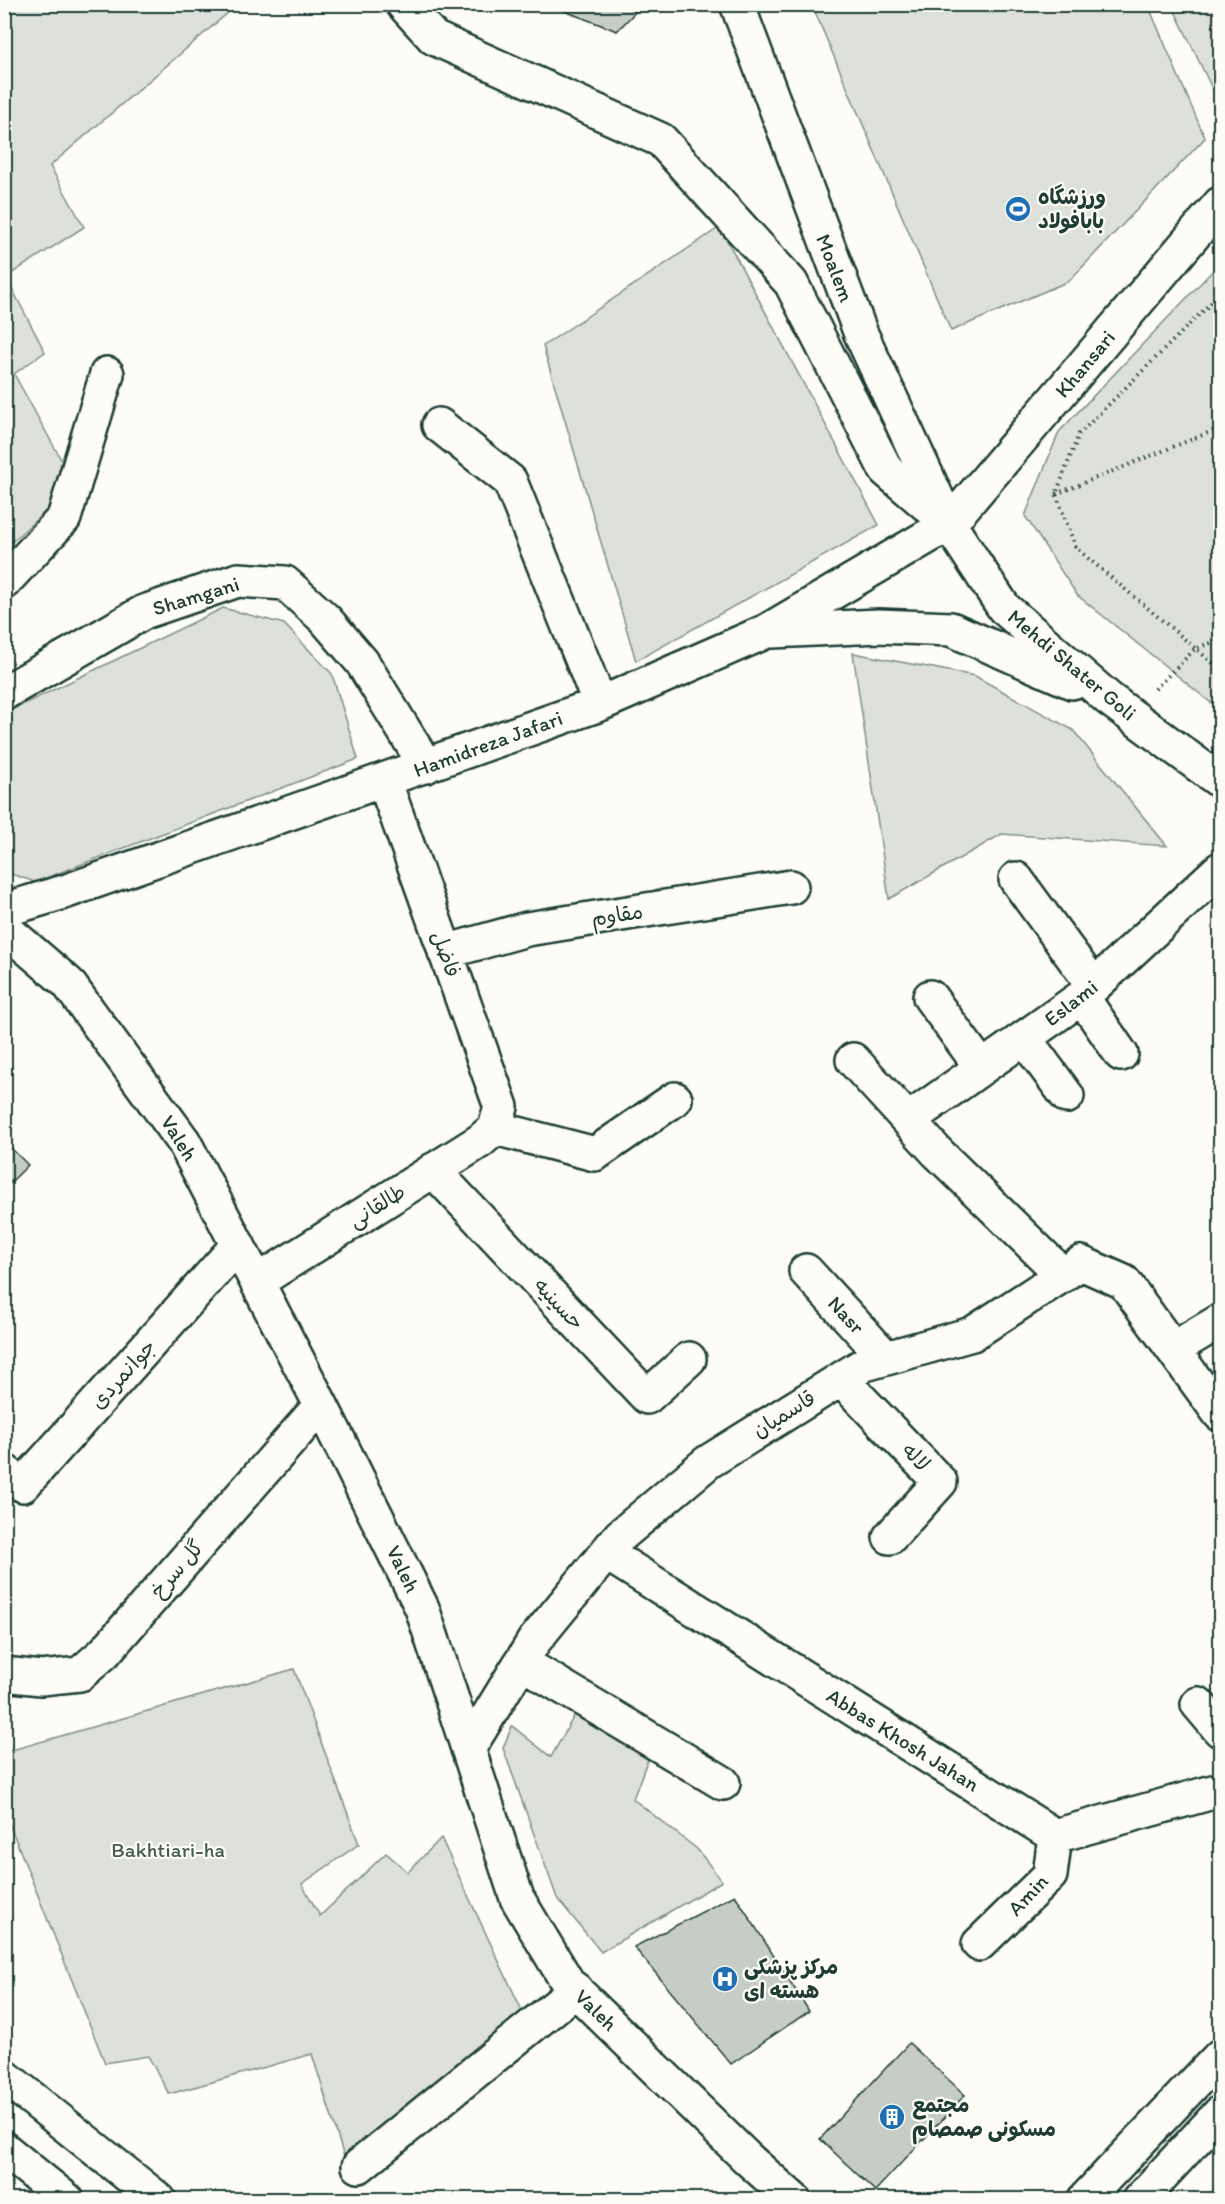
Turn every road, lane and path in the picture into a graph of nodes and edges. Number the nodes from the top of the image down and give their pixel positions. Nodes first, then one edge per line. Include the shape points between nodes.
1 (403, 4) edge
2 (737, 4) edge
3 (1221, 204) edge
4 (1221, 294) edge
5 (107, 374) dead end
6 (439, 426) dead end
7 (1221, 428) edge
8 (1056, 494) junction
9 (949, 524) junction
10 (4, 582) edge
11 (767, 631) junction
12 (1221, 640) edge
13 (1196, 648) junction
14 (1221, 669) edge
15 (4, 693) edge
16 (600, 704) junction
17 (1119, 707) junction
18 (426, 766) junction
19 (384, 780) junction
20 (1221, 781) edge
21 (1221, 869) edge
22 (1016, 879) dead end
23 (791, 887) dead end
24 (4, 910) edge
25 (4, 928) edge
26 (445, 952) junction
27 (1088, 992) junction
28 (930, 997) dead end
29 (1024, 1038) junction
30 (1121, 1054) dead end
31 (853, 1060) dead end
32 (982, 1068) junction
33 (1067, 1096) dead end
34 (675, 1099) dead end
35 (908, 1120) junction
36 (495, 1128) junction
37 (433, 1170) junction
38 (238, 1245) junction
39 (806, 1271) dead end
40 (1063, 1275) junction
41 (257, 1282) junction
42 (1221, 1321) edge
43 (1173, 1349) junction
44 (886, 1358) junction
45 (689, 1359) dead end
46 (842, 1379) junction
47 (321, 1405) junction
48 (1221, 1414) edge
49 (4, 1471) edge
50 (890, 1537) dead end
51 (606, 1552) junction
52 (521, 1662) junction
53 (4, 1674) edge
54 (1198, 1704) dead end
55 (1221, 1730) edge
56 (468, 1749) junction
57 (723, 1783) dead end
58 (1221, 1791) edge
59 (1055, 1836) junction
60 (979, 1944) dead end
61 (576, 1990) junction
62 (1221, 2056) edge
63 (4, 2076) edge
64 (1221, 2113) edge
65 (4, 2149) edge
66 (359, 2166) dead end
67 (67, 2199) edge
68 (159, 2199) edge
69 (794, 2199) edge
70 (1084, 2199) edge
71 (1139, 2199) edge

1 - 9 street via 434,38 661,140 791,283 886,470
2 - 9 street, Moalem via 861,334
3 - 9 street, Khansari
4 - 8 path via 1078,434
5 - 10 street via 64,518
6 - 16 street via 510,481
7 - 8 path
8 - 13 path via 1076,548
9 - 11 street, Hamidreza Jafari
9 - 17 street, Mehdi Shater Goli via 1004,608
11 - 16 street, Hamidreza Jafari
11 - 17 street via 879,626 951,628
12 - 13 path
13 - 14 path
13 - 17 path
15 - 18 street, Shamgani via 144,612 238,580 285,583 325,619 362,662
16 - 18 street, Hamidreza Jafari
17 - 20 street, Mehdi Shater Goli
18 - 19 street, Hamidreza Jafari
19 - 24 street, Hamidreza Jafari
19 - 26 street, فاضل
21 - 27 street, Eslami
22 - 27 street
23 - 26 street, مقاوم via 527,929
25 - 38 street, Valeh via 68,982 184,1142
26 - 36 street, فاضل via 501,1107
27 - 29 street, Eslami
27 - 30 street
28 - 32 street
29 - 32 street, Eslami
29 - 33 street
31 - 35 street
32 - 35 street, Eslami
34 - 36 street via 596,1154
35 - 40 street
36 - 37 street, طالقانی
37 - 41 street, طالقانی
37 - 45 street, حسینیه via 647,1397
38 - 41 street, Valeh
38 - 49 street, جوانمردی via 23,1485
39 - 44 street, Nasr
40 - 43 street, قاسمیان via 1081,1263 1124,1282
40 - 44 street, قاسمیان via 972,1334
41 - 47 street, Valeh
42 - 43 street
43 - 48 street
44 - 46 street, قاسمیان via 865,1364
46 - 50 street, لاله via 940,1482
46 - 51 street, قاسمیان via 708,1462
47 - 53 street, گل سرخ via 104,1653 80,1674 41,1678
47 - 56 street, Valeh via 422,1608
51 - 52 street, قاسمیان
51 - 59 street, Abbas Khosh Jahan
52 - 56 street, قاسمیان
52 - 57 street
54 - 55 street
56 - 61 street, Valeh via 517,1898
58 - 59 street
59 - 60 street, Amin via 1050,1875
61 - 66 street
61 - 69 street, Valeh
62 - 70 street
63 - 68 street
64 - 71 street
65 - 67 street

